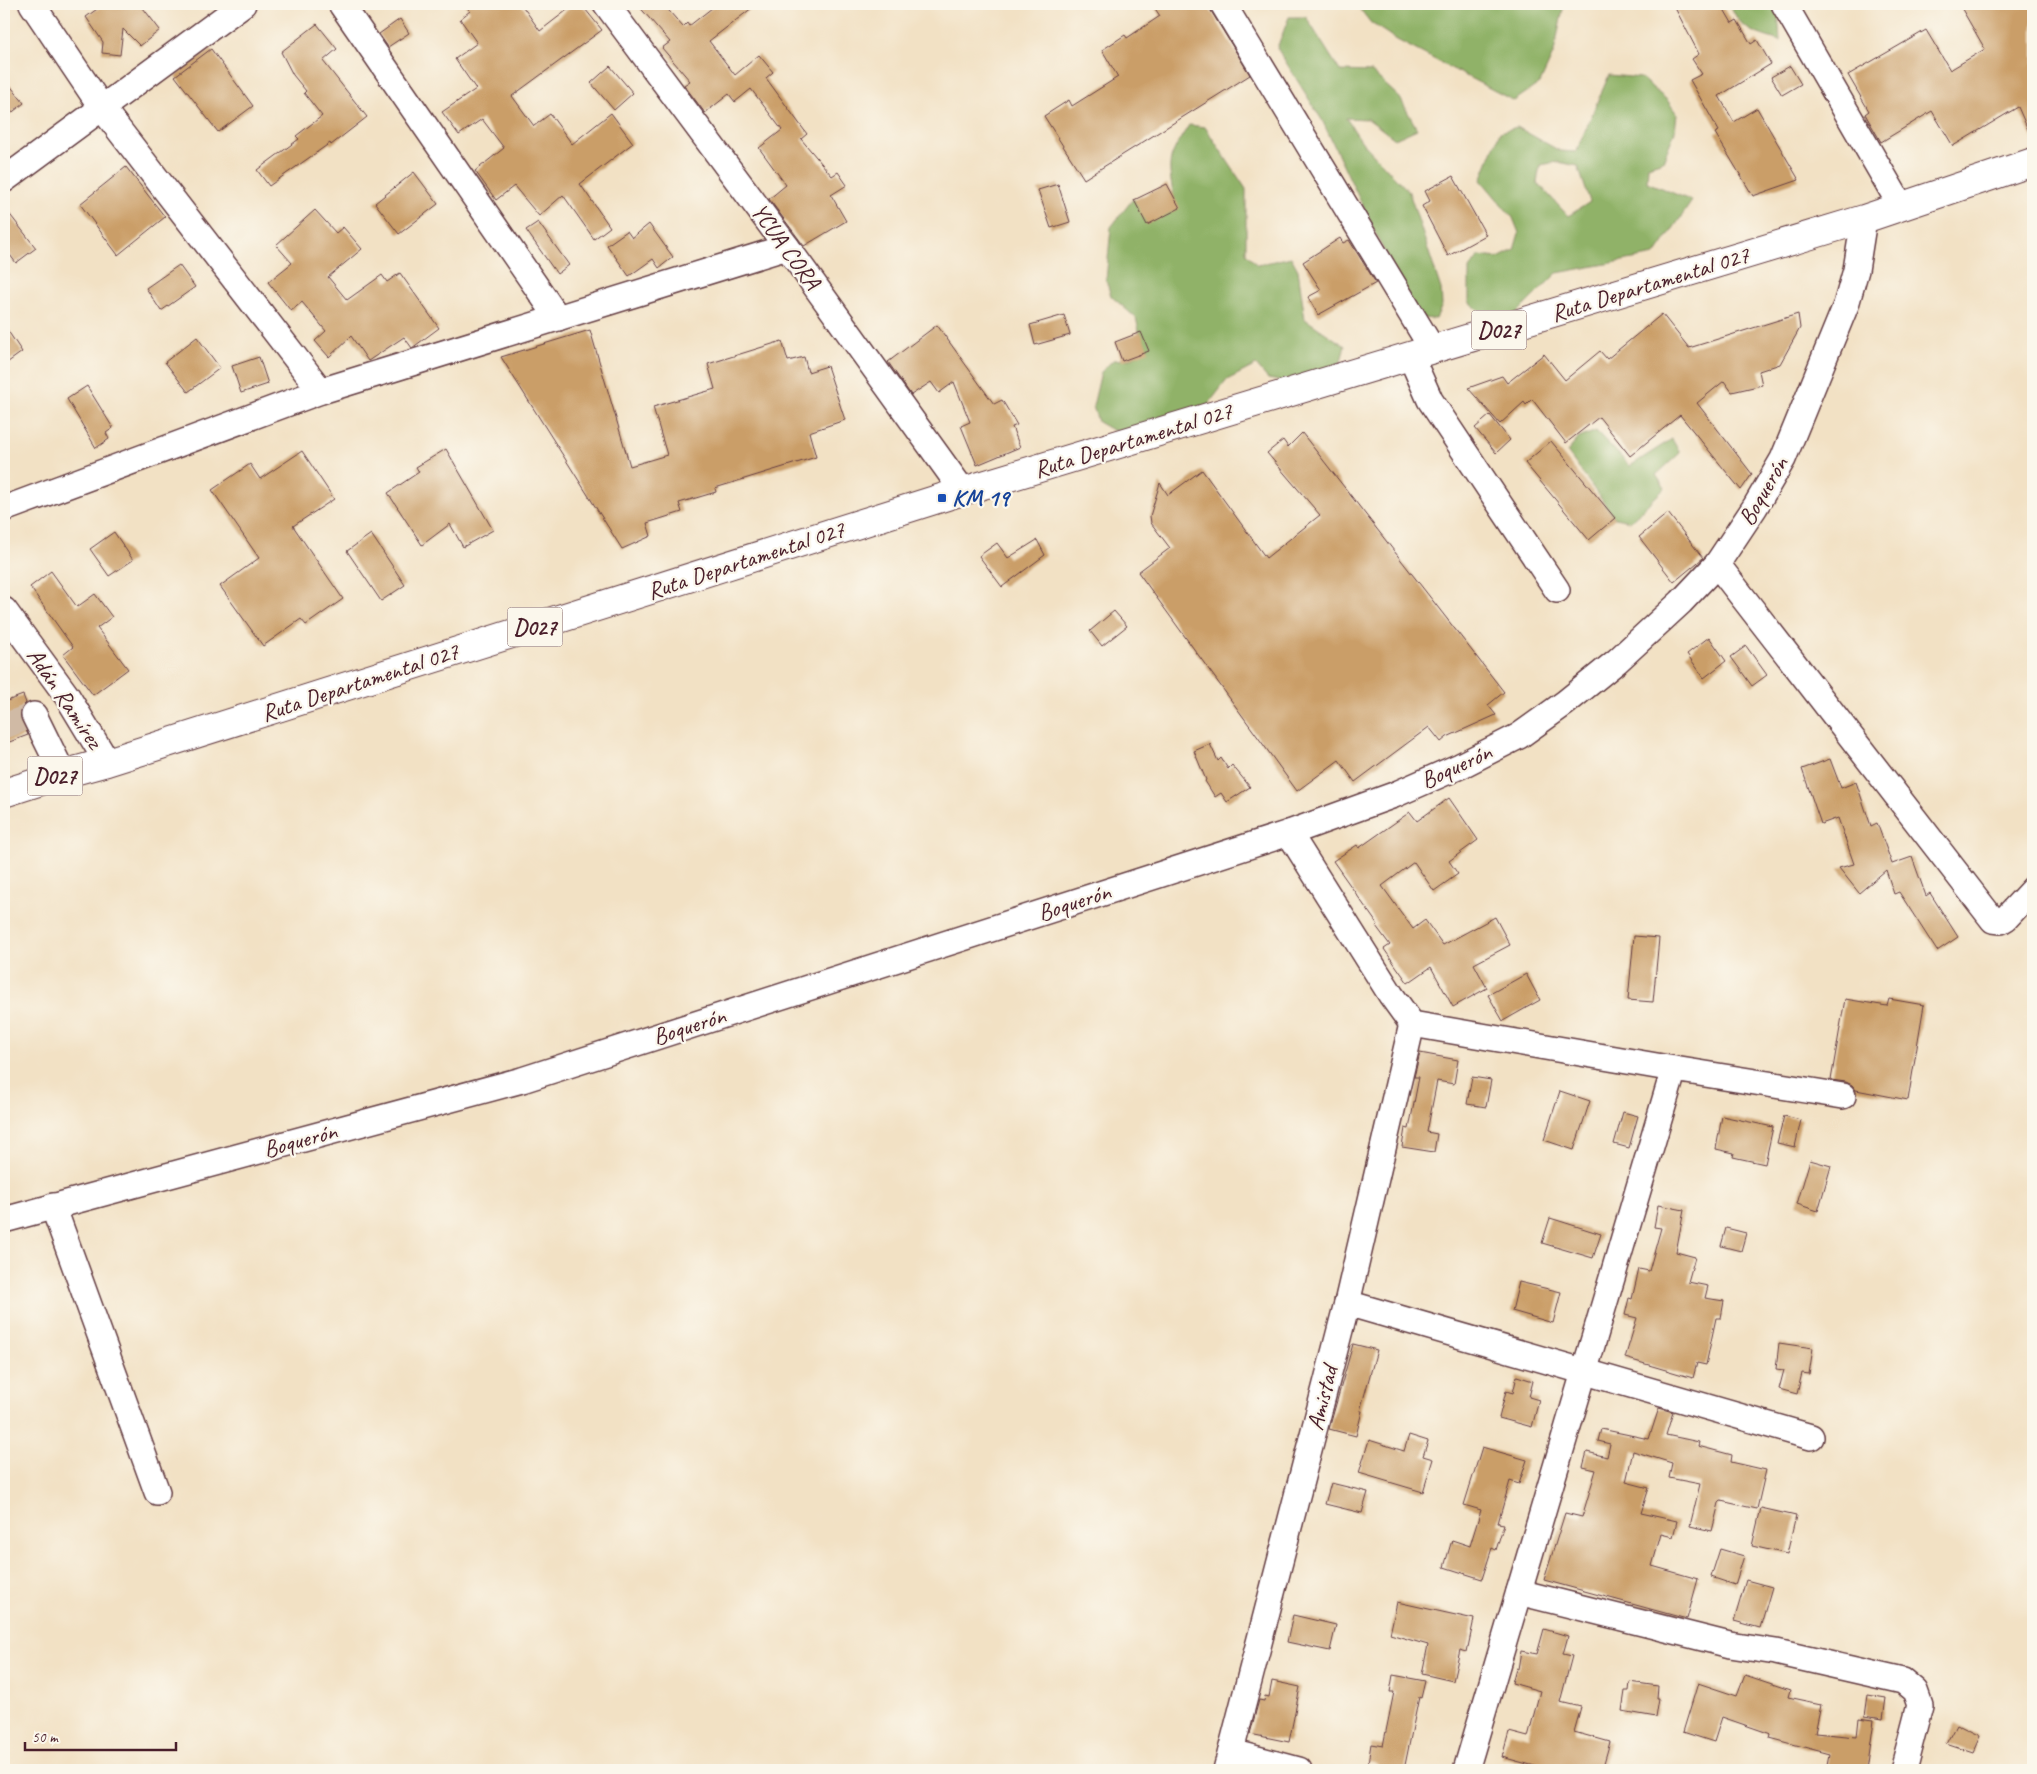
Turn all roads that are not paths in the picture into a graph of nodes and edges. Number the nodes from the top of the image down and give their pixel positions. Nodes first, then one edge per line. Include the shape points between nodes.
1 (32, 4) edge
2 (243, 4) edge
3 (341, 4) edge
4 (606, 4) edge
5 (1223, 4) edge
6 (1784, 4) edge
7 (102, 108) junction
8 (2033, 162) edge
9 (4, 180) edge
10 (1901, 206) junction
11 (1864, 219) junction
12 (787, 247) junction
13 (558, 318) junction
14 (1422, 353) junction
15 (321, 391) junction
16 (963, 491) junction
17 (4, 509) edge
18 (1717, 564) junction
19 (1557, 590) dead end
20 (4, 610) edge
21 (67, 696) junction
22 (107, 762) junction
23 (63, 774) junction
24 (4, 793) edge
25 (1289, 833) junction
26 (2033, 889) edge
27 (1412, 1024) junction
28 (1674, 1070) junction
29 (1843, 1096) dead end
30 (53, 1206) junction
31 (4, 1220) edge
32 (1347, 1303) junction
33 (1586, 1372) junction
34 (1811, 1437) dead end
35 (157, 1492) dead end
36 (1519, 1592) junction
37 (1229, 1761) edge
38 (1299, 1770) edge
39 (1466, 1770) edge
40 (1903, 1770) edge

1 - 7 street
2 - 7 street
3 - 13 street
4 - 12 street, YCUA CORA
5 - 14 street
6 - 10 street
7 - 9 street
7 - 15 street
8 - 10 main road, Ruta Departamental 027 / D027
10 - 11 main road, Ruta Departamental 027 / D027
11 - 14 main road, Ruta Departamental 027 / D027
11 - 18 street, Boquerón via 1846,306 1783,459
12 - 13 street
12 - 16 street, YCUA CORA
13 - 15 street
14 - 16 main road, Ruta Departamental 027 / D027
14 - 19 street via 1430,400
15 - 17 street
16 - 22 main road, Ruta Departamental 027 / D027
18 - 25 street, Boquerón via 1617,661 1519,736 1394,795
18 - 26 street via 1993,920 2006,918
20 - 21 street, Adán Ramírez
21 - 22 street, Adán Ramírez
21 - 23 street via 33,715
22 - 23 main road, Ruta Departamental 027 / D027
23 - 24 main road, Ruta Departamental 027 / D027
25 - 27 street
25 - 30 street, Boquerón via 522,1080
27 - 28 street
27 - 32 street, Amistad
28 - 29 street
28 - 33 street
30 - 31 street, Boquerón
30 - 35 street
32 - 33 street
32 - 37 street, Amistad
33 - 34 street
33 - 36 street
36 - 39 street
36 - 40 street via 1730,1645 1776,1652 1903,1681 1915,1690 1920,1705
37 - 38 street

